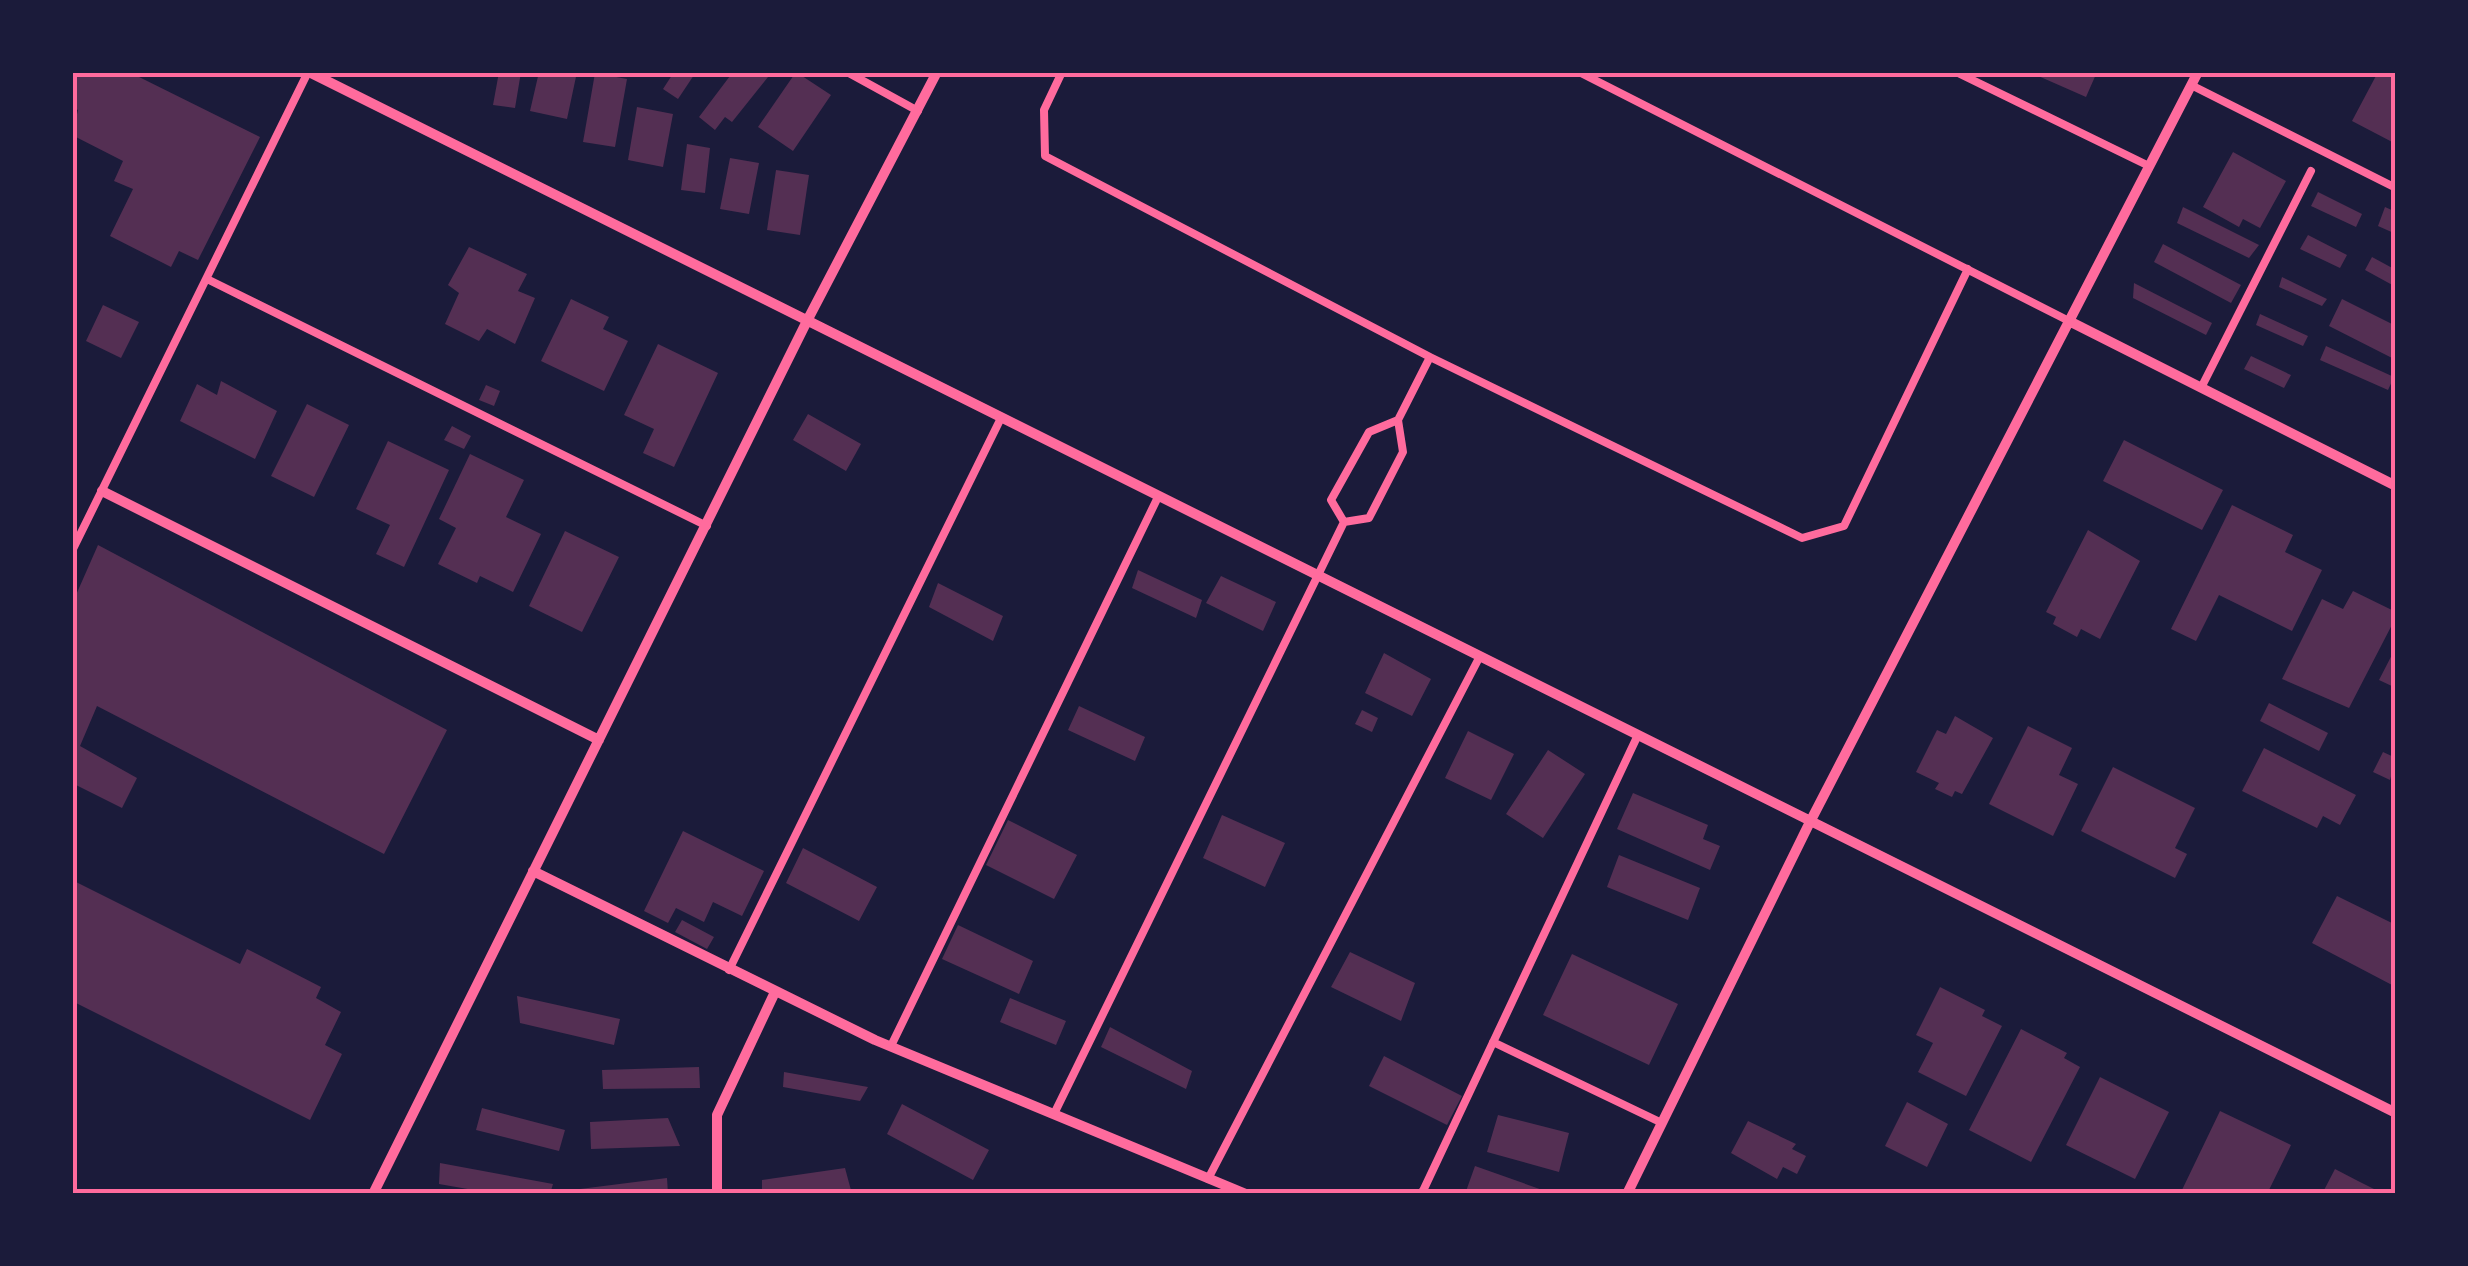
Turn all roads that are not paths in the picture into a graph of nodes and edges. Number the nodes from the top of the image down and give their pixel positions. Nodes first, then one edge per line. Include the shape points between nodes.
1 (308, 72) edge
2 (846, 72) edge
3 (937, 72) edge
4 (1062, 72) edge
5 (1579, 72) edge
6 (1956, 72) edge
7 (2198, 72) edge
8 (2190, 85) junction
9 (918, 111) junction
10 (2149, 166) junction
11 (2312, 171) dead end
12 (2396, 188) edge
13 (1968, 270) junction
14 (206, 279) junction
15 (807, 321) junction
16 (2069, 321) junction
17 (1430, 357) junction
18 (2202, 388) junction
19 (1001, 418) junction
20 (1398, 420) junction
21 (2396, 471) edge
22 (2392, 484) edge
23 (102, 491) junction
24 (1158, 496) junction
25 (1344, 522) junction
26 (707, 526) junction
27 (72, 550) edge
28 (1320, 578) junction
29 (1479, 658) junction
30 (1638, 738) junction
31 (599, 740) junction
32 (1809, 824) junction
33 (533, 870) junction
34 (729, 970) junction
35 (775, 992) junction
36 (1493, 1042) junction
37 (891, 1046) junction
38 (2396, 1113) edge
39 (1054, 1114) junction
40 (1662, 1124) junction
41 (1208, 1179) junction
42 (1421, 1193) edge
43 (372, 1194) edge
44 (717, 1194) edge
45 (1246, 1194) edge
46 (1627, 1194) edge

1 - 14 lane
1 - 15 street
2 - 9 lane
3 - 9 street
4 - 17 lane via 1044,110 1045,156
5 - 13 lane
6 - 10 lane
7 - 8 street
8 - 10 street
8 - 12 lane
9 - 15 street
10 - 16 street
11 - 18 lane
13 - 16 lane
13 - 17 lane via 1844,526 1802,538
14 - 23 lane
14 - 26 lane
15 - 19 street
15 - 26 street
16 - 18 street
16 - 32 street
17 - 20 lane
18 - 22 street
19 - 24 street
19 - 34 lane
20 - 25 lane via 1403,452 1369,518
20 - 25 lane via 1369,432 1331,500
21 - 22 lane
23 - 27 lane
23 - 31 street
24 - 28 street
24 - 37 lane
25 - 28 lane
26 - 31 street
28 - 29 street
28 - 39 lane
29 - 30 street
29 - 41 lane
30 - 32 street
30 - 36 lane
31 - 33 street
32 - 38 street
32 - 40 street
33 - 34 street
33 - 43 street
34 - 35 street
35 - 37 street
35 - 44 street via 717,1115
36 - 40 lane
36 - 42 lane
37 - 39 street
39 - 41 street
40 - 46 street
41 - 45 street

